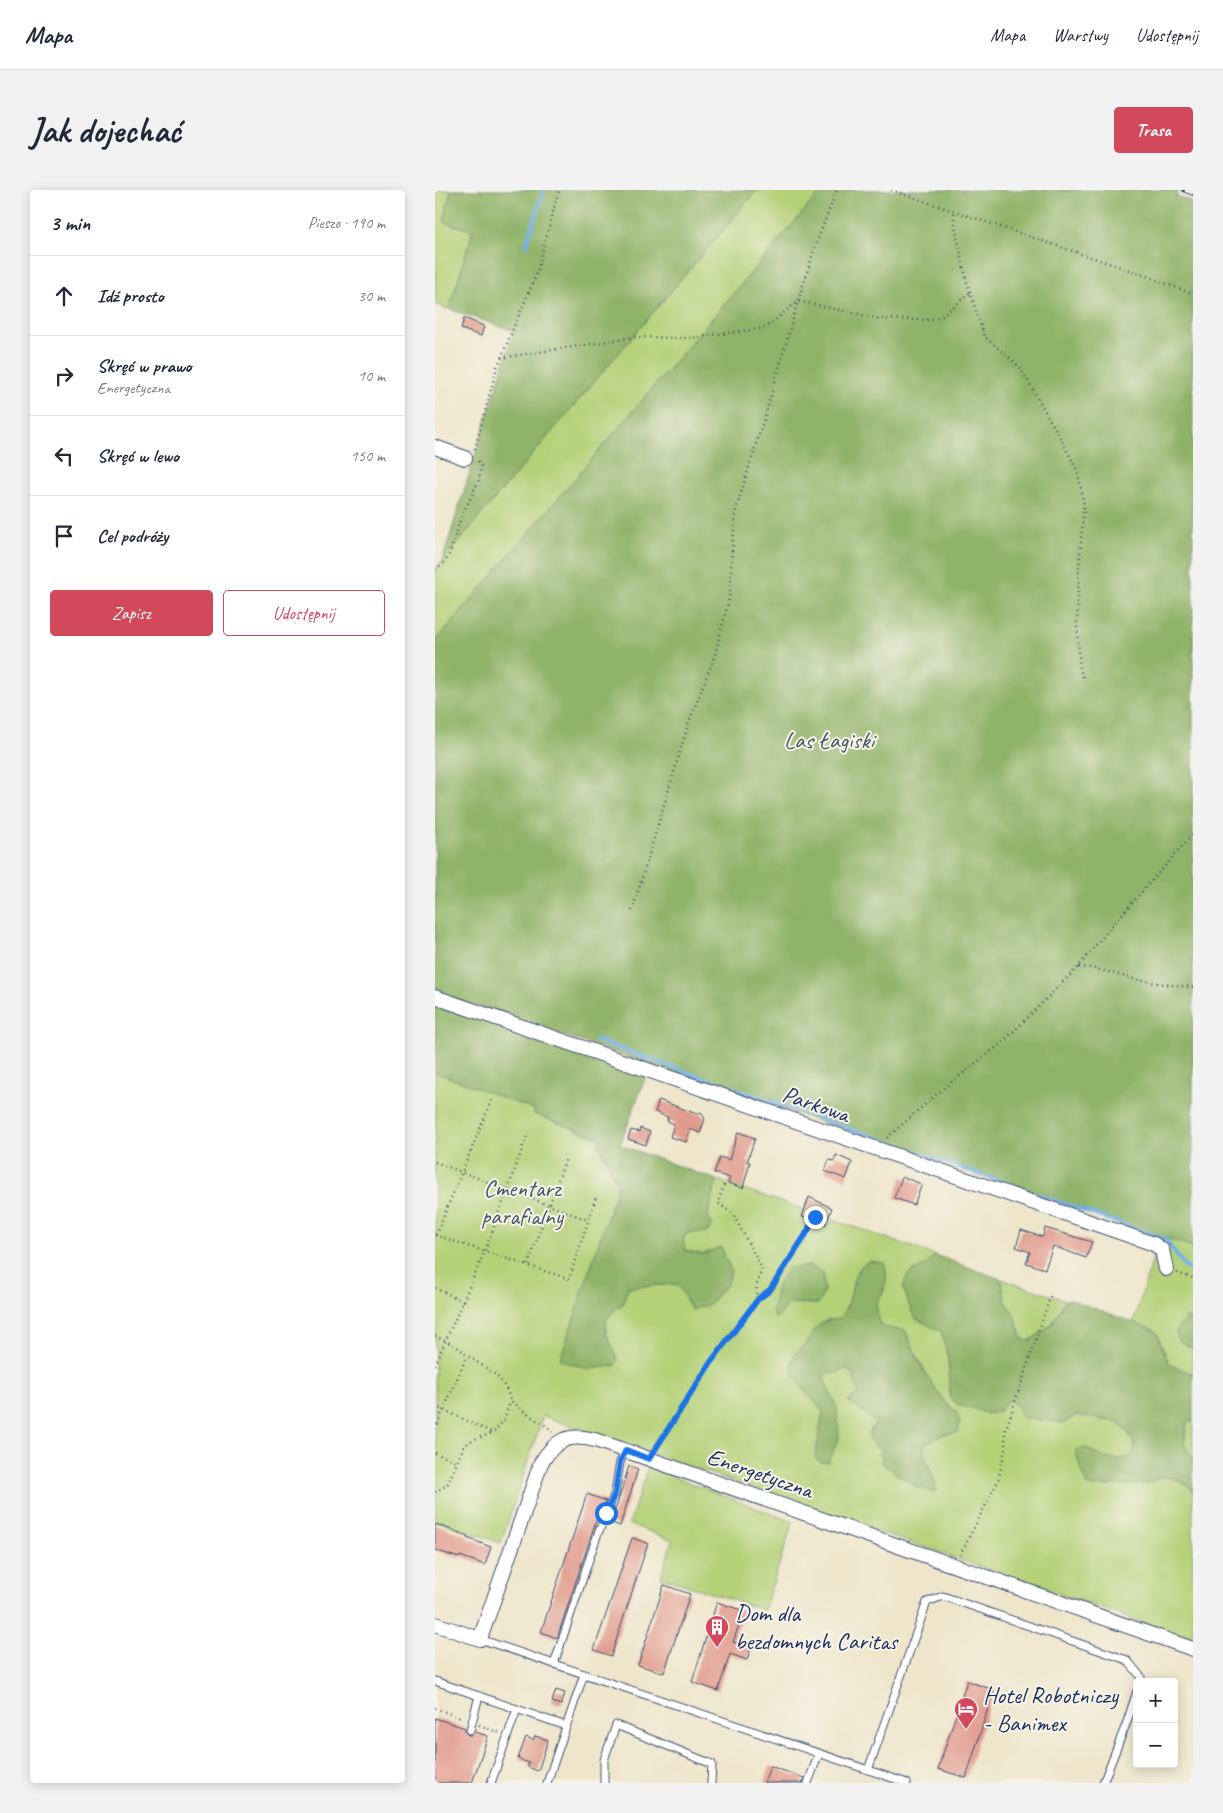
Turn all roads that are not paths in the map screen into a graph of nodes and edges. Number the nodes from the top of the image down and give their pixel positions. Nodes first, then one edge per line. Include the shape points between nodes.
1 (435, 447) edge
2 (465, 458) dead end
3 (435, 997) edge
4 (1166, 1269) dead end
5 (626, 1450) junction
6 (435, 1624) edge
7 (480, 1639) junction
8 (1193, 1649) edge
9 (554, 1664) junction
10 (583, 1674) junction
11 (1141, 1678) edge
12 (435, 1681) edge
13 (479, 1696) junction
14 (1133, 1703) edge
15 (517, 1709) junction
16 (566, 1726) junction
17 (470, 1730) dead end
18 (819, 1753) junction
19 (868, 1770) junction
20 (491, 1783) edge
21 (547, 1783) edge
22 (604, 1783) edge
23 (711, 1783) edge
24 (809, 1783) edge
25 (907, 1783) edge
26 (1103, 1783) edge

1 - 2 street
3 - 4 street, Parkowa via 1154,1244 1162,1250
5 - 7 street, Energetyczna via 583,1437 559,1441 549,1449 541,1463
5 - 8 street, Energetyczna
5 - 9 lane via 620,1462 615,1493 597,1536
6 - 7 street
7 - 9 lane
9 - 10 lane
10 - 16 lane
10 - 18 lane
11 - 19 lane via 1127,1660 943,1596 927,1602
12 - 13 lane
13 - 15 lane
13 - 17 lane
14 - 26 lane
15 - 16 lane
15 - 20 lane
16 - 21 lane
18 - 19 lane
18 - 24 lane
19 - 25 lane
22 - 23 lane via 603,1760 616,1725 712,1764

